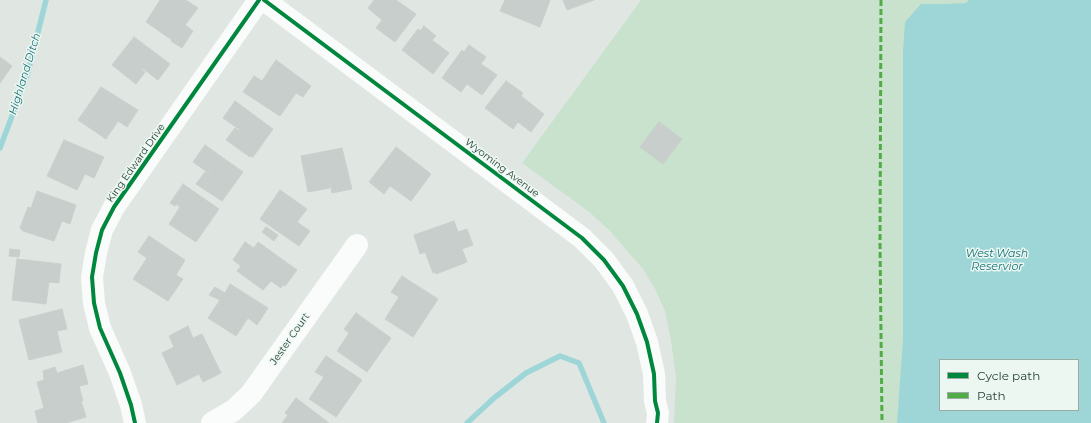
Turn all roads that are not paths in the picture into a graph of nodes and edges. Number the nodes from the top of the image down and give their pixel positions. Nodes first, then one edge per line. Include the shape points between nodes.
1 (259, 0) edge
2 (264, 0) edge
3 (357, 245) dead end
4 (135, 423) edge
5 (212, 423) edge
6 (657, 423) edge

1 - 4 street, King Edward Drive via 114,207 102,230 92,277 94,303 100,328 120,374
2 - 6 street, Wyoming Avenue via 582,238 604,260 623,286 647,342 654,374
3 - 5 street, Jester Court via 252,394 234,410

